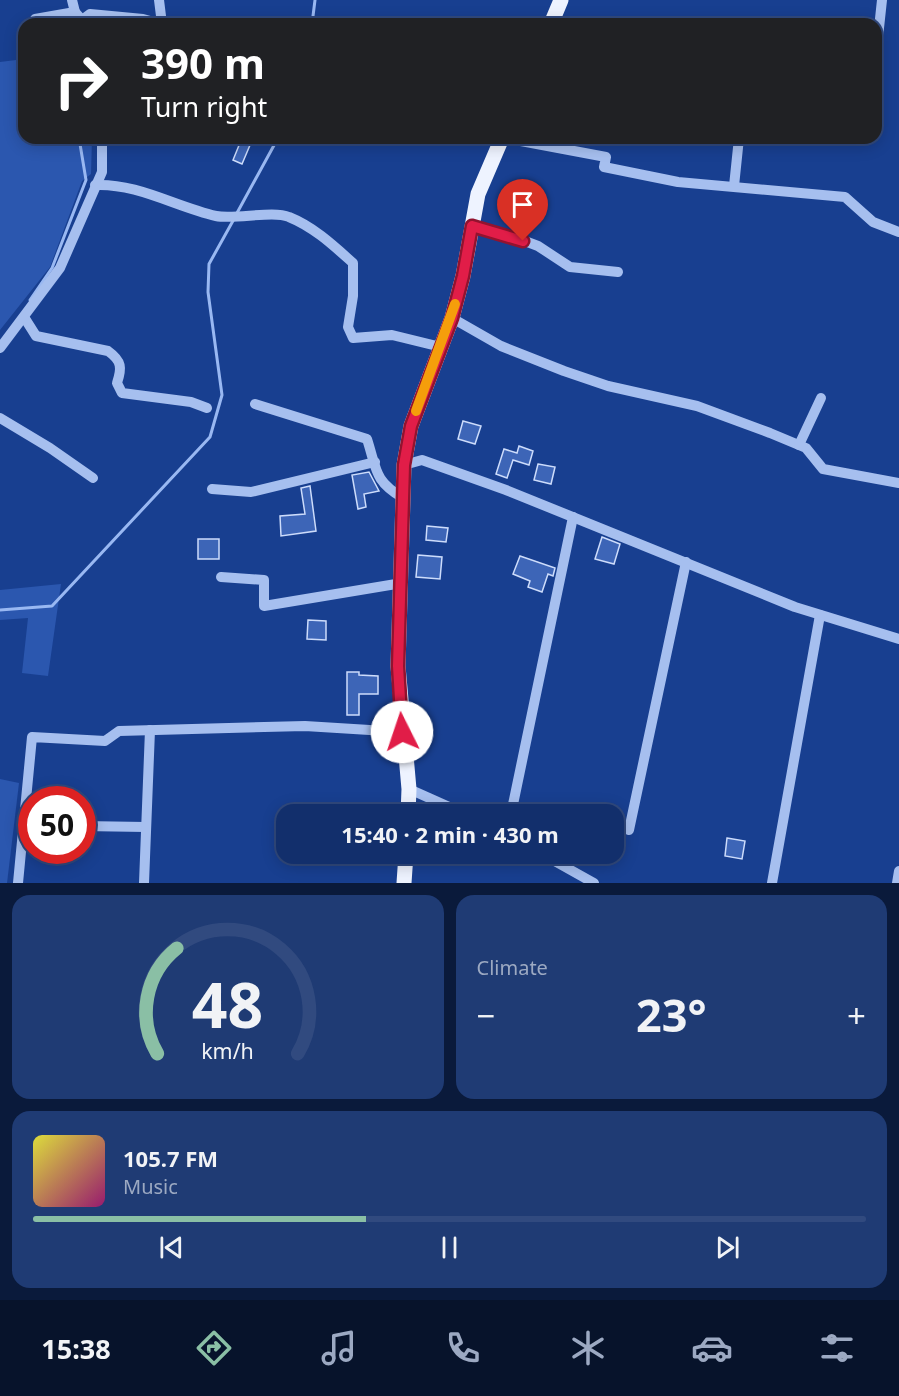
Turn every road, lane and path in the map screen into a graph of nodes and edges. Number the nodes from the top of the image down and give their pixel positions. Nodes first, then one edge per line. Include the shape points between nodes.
1 (72, 0) edge
2 (159, 0) edge
3 (561, 0) edge
4 (882, 0) edge
5 (80, 18) edge
6 (82, 18) edge
7 (132, 18) edge
8 (161, 18) edge
9 (554, 18) edge
10 (880, 18) edge
11 (102, 144) edge
12 (501, 144) edge
13 (536, 144) edge
14 (738, 144) edge
15 (95, 185) junction
16 (734, 186) junction
17 (472, 226) junction
18 (899, 232) edge
19 (618, 272) dead end
20 (24, 317) junction
21 (452, 318) junction
22 (441, 347) junction
23 (0, 348) edge
24 (821, 398) dead end
25 (255, 404) dead end
26 (207, 408) dead end
27 (1, 420) edge
28 (799, 445) junction
29 (375, 462) junction
30 (404, 465) junction
31 (93, 478) dead end
32 (899, 483) edge
33 (213, 489) dead end
34 (403, 498) junction
35 (573, 517) junction
36 (686, 562) junction
37 (221, 577) dead end
38 (402, 583) junction
39 (820, 615) junction
40 (899, 639) edge
41 (150, 730) junction
42 (402, 732) junction
43 (29, 786) edge
44 (409, 789) junction
45 (408, 804) edge
46 (443, 804) edge
47 (513, 804) edge
48 (96, 826) edge
49 (146, 827) junction
50 (630, 830) dead end
51 (21, 864) edge
52 (405, 864) edge
53 (560, 864) edge
54 (899, 871) edge
55 (18, 883) edge
56 (144, 883) edge
57 (404, 883) edge
58 (594, 883) edge
59 (772, 883) edge
60 (897, 883) edge

1 - 5 street
2 - 8 street
3 - 9 main road
4 - 10 street
6 - 7 street via 90,14
11 - 15 street via 102,172
12 - 17 main road via 478,194
13 - 16 street via 606,157 604,167 678,183
14 - 16 street
15 - 20 street via 60,268
15 - 22 street via 126,188 217,216 286,216 318,233 353,263 348,327 353,338 392,335
16 - 18 street via 845,197 873,222
17 - 19 street via 538,246 570,267
17 - 21 main road
20 - 23 street
20 - 26 street via 36,336 108,351 118,358 122,368 117,383 122,393
21 - 22 main road
21 - 28 street via 501,346 564,370 608,386 697,406
22 - 30 main road via 411,426
24 - 28 street
25 - 29 street via 367,439
27 - 31 street
28 - 32 street via 823,469
29 - 33 street via 250,492
29 - 34 street via 386,488
30 - 34 main road
30 - 35 street via 422,460
34 - 38 main road
35 - 36 street
35 - 47 street
36 - 39 street
36 - 50 street
37 - 38 street via 264,580 264,606
38 - 42 main road via 398,666
39 - 40 street
39 - 59 street
41 - 42 street via 305,726
41 - 43 street via 119,731 105,741 32,737
41 - 49 street
42 - 44 main road
44 - 45 main road
44 - 46 street
48 - 49 street
49 - 56 street
51 - 55 street
52 - 57 main road
53 - 58 street
54 - 60 street

